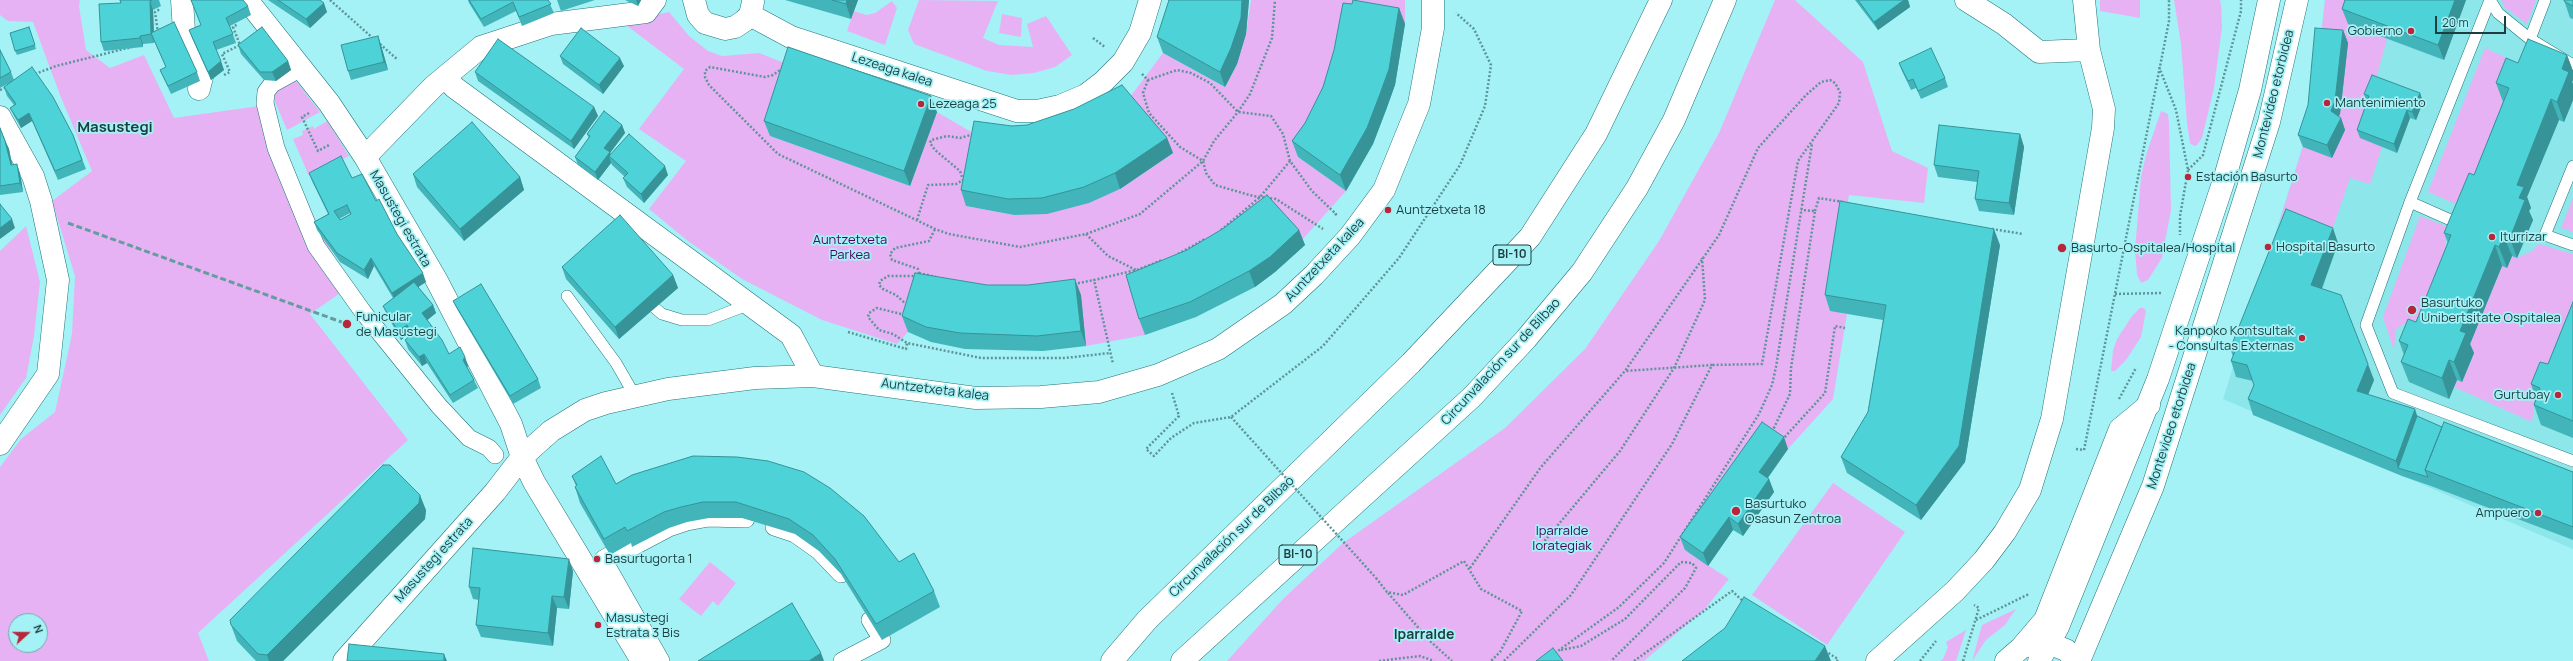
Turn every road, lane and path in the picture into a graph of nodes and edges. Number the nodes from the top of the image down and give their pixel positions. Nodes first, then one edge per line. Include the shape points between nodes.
1 (182, 0) edge
2 (247, 0) edge
3 (330, 0) edge
4 (655, 0) edge
5 (694, 0) edge
6 (1150, 0) edge
7 (1274, 0) edge
8 (1433, 0) edge
9 (1661, 0) edge
10 (1725, 0) edge
11 (1966, 0) edge
12 (2084, 0) edge
13 (2169, 0) edge
14 (2241, 0) edge
15 (2269, 0) edge
16 (2297, 0) edge
17 (2490, 0) edge
18 (2545, 0) edge
19 (752, 7) edge
20 (1454, 12) dead end
21 (242, 22) edge
22 (184, 31) junction
23 (159, 37) edge
24 (1093, 38) dead end
25 (2530, 39) junction
26 (138, 45) edge
27 (1106, 47) dead end
28 (2089, 50) junction
29 (222, 54) dead end
30 (398, 60) dead end
31 (784, 64) edge
32 (2573, 66) edge
33 (2159, 67) junction
34 (301, 68) junction
35 (1138, 71) dead end
36 (28, 76) edge
37 (445, 77) junction
38 (1148, 80) junction
39 (14, 83) edge
40 (198, 89) dead end
41 (0, 90) edge
42 (1238, 112) junction
43 (302, 117) dead end
44 (5, 124) edge
45 (977, 128) edge
46 (309, 132) dead end
47 (1812, 143) junction
48 (365, 157) junction
49 (1203, 161) junction
50 (1290, 161) junction
51 (2573, 166) edge
52 (2188, 170) junction
53 (1260, 197) junction
54 (2410, 202) junction
55 (1850, 203) edge
56 (1801, 210) junction
57 (1815, 211) junction
58 (1333, 218) dead end
59 (916, 220) junction
60 (2455, 222) edge
61 (1326, 226) dead end
62 (1991, 228) edge
63 (935, 229) junction
64 (1220, 231) edge
65 (1086, 234) junction
66 (2023, 234) dead end
67 (1207, 238) edge
68 (2180, 241) dead end
69 (2573, 245) edge
70 (1174, 256) edge
71 (1702, 257) junction
72 (1166, 259) edge
73 (1136, 270) junction
74 (919, 273) junction
75 (939, 277) edge
76 (1094, 280) junction
77 (1070, 285) edge
78 (2165, 286) dead end
79 (2162, 293) junction
80 (2115, 294) junction
81 (566, 296) dead end
82 (2160, 301) dead end
83 (750, 304) junction
84 (655, 308) edge
85 (909, 308) edge
86 (909, 313) edge
87 (1845, 328) dead end
88 (848, 332) dead end
89 (907, 343) junction
90 (1110, 353) junction
91 (1712, 365) junction
92 (2138, 365) dead end
93 (1674, 368) junction
94 (1625, 371) junction
95 (812, 376) junction
96 (1118, 387) junction
97 (1173, 395) dead end
98 (635, 396) junction
99 (2117, 402) dead end
100 (2148, 405) junction
101 (1231, 417) junction
102 (0, 444) edge
103 (2084, 450) dead end
104 (495, 455) dead end
105 (522, 457) junction
106 (2573, 461) edge
107 (1542, 544) dead end
108 (1470, 568) junction
109 (850, 587) edge
110 (2032, 588) dead end
111 (1387, 592) junction
112 (1963, 598) junction
113 (1748, 605) edge
114 (862, 607) edge
115 (1976, 620) junction
116 (1819, 648) edge
117 (1559, 650) junction
118 (2044, 652) edge
119 (1554, 654) edge
120 (2014, 654) edge
121 (1185, 658) edge
122 (344, 661) edge
123 (642, 661) edge
124 (661, 661) edge
125 (842, 661) edge
126 (1112, 661) edge
127 (1379, 661) edge
128 (1434, 661) edge
129 (1452, 661) edge
130 (1491, 661) edge
131 (1504, 661) edge
132 (1611, 661) edge
133 (1634, 661) edge
134 (1837, 661) edge
135 (1877, 661) edge
136 (1963, 661) edge
137 (2078, 661) edge

1 - 22 main road
2 - 34 main road, Masustegi estrata
3 - 30 path
4 - 37 main road via 646,12 551,24 480,47
5 - 19 main road via 698,15 705,23 715,28 735,27
6 - 19 main road, Lezeaga kalea via 1140,33 1123,62 1103,82 1086,95 1060,106 1037,111 1018,110 791,37
7 - 42 path via 1272,38 1250,94
8 - 96 main road, Auntzetxeta kalea via 1433,28 1419,104 1384,190 1350,236 1283,304 1218,349 1158,375
9 - 126 main road, Circunvalación sur de Bilbao / BI-10 via 1596,134 1530,237 1411,363 1147,620
10 - 121 main road, Circunvalación sur de Bilbao / BI-10 via 1674,120 1637,188 1582,272 1526,339 1472,397
11 - 28 main road via 2004,24 2039,52
12 - 28 main road
13 - 33 path via 2169,22
14 - 52 path via 2241,11 2203,154
15 - 100 main road, Montevideo etorbidea via 2250,90 2225,177
16 - 137 main road, Montevideo etorbidea via 2269,122 2153,486
17 - 25 lane via 2498,13
17 - 54 lane
18 - 25 lane
20 - 101 path via 1474,29 1491,65 1485,106 1460,165 1399,258 1323,346
21 - 29 path via 232,27 240,45
22 - 23 path via 173,25 162,8 155,12
22 - 40 main road via 202,77
24 - 27 path
25 - 32 lane
26 - 36 path via 56,66
28 - 112 main road via 2104,109 2103,128 2054,411 2030,490 2005,532 1984,560
31 - 59 path via 782,69 765,77 710,67 705,72 705,77 709,85 778,154
33 - 52 path via 2176,110
33 - 80 path
34 - 48 main road, Masustegi estrata via 329,103
34 - 104 street via 272,84 266,92 265,103 276,148 316,246 363,312 440,406 469,438 489,448
35 - 38 path
37 - 48 main road
37 - 83 main road via 454,87
38 - 42 path via 1177,70 1191,73 1210,83
38 - 49 path via 1143,93 1148,113 1180,147
39 - 41 path
42 - 49 path via 1214,141
42 - 50 path via 1271,116 1283,134
43 - 46 path
44 - 102 main road via 33,176 58,280 48,374
45 - 59 path via 975,134 970,136 947,136 930,140 935,150 960,171 963,180 956,184 928,185
47 - 56 path
47 - 71 path via 1839,103 1840,92 1830,80 1821,82 1806,95 1758,148 1718,235
47 - 91 path via 1798,161 1762,364
48 - 105 main road, Masustegi estrata via 437,281 511,424
49 - 53 path via 1206,174 1215,185
49 - 65 path via 1140,214
50 - 53 path
50 - 58 path via 1312,191 1336,214
51 - 69 lane via 2545,235
52 - 68 path via 2180,216
53 - 61 path via 1276,199 1323,230
53 - 64 path
54 - 60 lane
54 - 106 lane via 2366,325 2393,393
55 - 57 path via 1819,198
56 - 57 path
56 - 117 path via 1776,367 1772,385 1759,414 1664,562 1619,606
57 - 87 path via 1791,368 1790,394 1771,433 1782,440 1825,393 1835,326
59 - 63 path
62 - 66 path
63 - 65 path via 1020,247
63 - 74 path via 929,241 895,248 890,254 892,260 918,269
65 - 73 path via 1108,256
67 - 70 path
71 - 93 path via 1706,300
71 - 94 path
72 - 73 path
73 - 76 path
74 - 75 path
74 - 85 path via 910,277 888,276 880,281 879,285 896,294
76 - 77 path
76 - 90 path
78 - 79 path
79 - 80 path
79 - 82 path
80 - 103 path
81 - 98 lane via 616,364
83 - 84 lane via 708,320 682,320 662,314
83 - 95 main road via 791,335
86 - 89 path via 904,316 877,308 869,313 868,317 879,330 893,334
88 - 89 path via 906,349
89 - 90 path via 981,358 1065,358
90 - 96 path
91 - 93 path
91 - 131 path via 1672,444 1571,595
92 - 99 path
93 - 94 path
93 - 107 path via 1620,451
94 - 108 path via 1541,467
95 - 96 main road, Auntzetxeta kalea via 976,398 1041,397 1099,392
95 - 98 main road, Auntzetxeta kalea via 755,378 668,389
97 - 101 path via 1179,416 1146,449 1154,456 1171,438 1194,423
98 - 105 main road, Auntzetxeta kalea via 585,410 551,431
100 - 118 main road, Montevideo etorbidea
100 - 120 main road via 2120,429 2045,620
101 - 111 path, bridge
105 - 122 main road, Masustegi estrata via 495,492
105 - 123 main road, Masustegi estrata via 534,482
108 - 111 path via 1464,561 1403,595
108 - 130 path via 1481,589 1522,611 1500,652
109 - 124 street via 818,551 795,534 742,518 709,518 669,528 632,547 631,543 603,559
110 - 115 path via 2029,594
111 - 129 path via 1430,641
112 - 115 path via 1979,608
112 - 135 main road
113 - 133 path via 1732,591
114 - 125 street via 882,640
115 - 136 path
116 - 134 path via 1838,659
117 - 119 path
117 - 132 path via 1581,646 1625,619 1681,562 1692,563 1696,568 1694,576 1685,588
118 - 120 main road via 2035,643
118 - 137 main road via 2066,650
127 - 128 path via 1420,656

